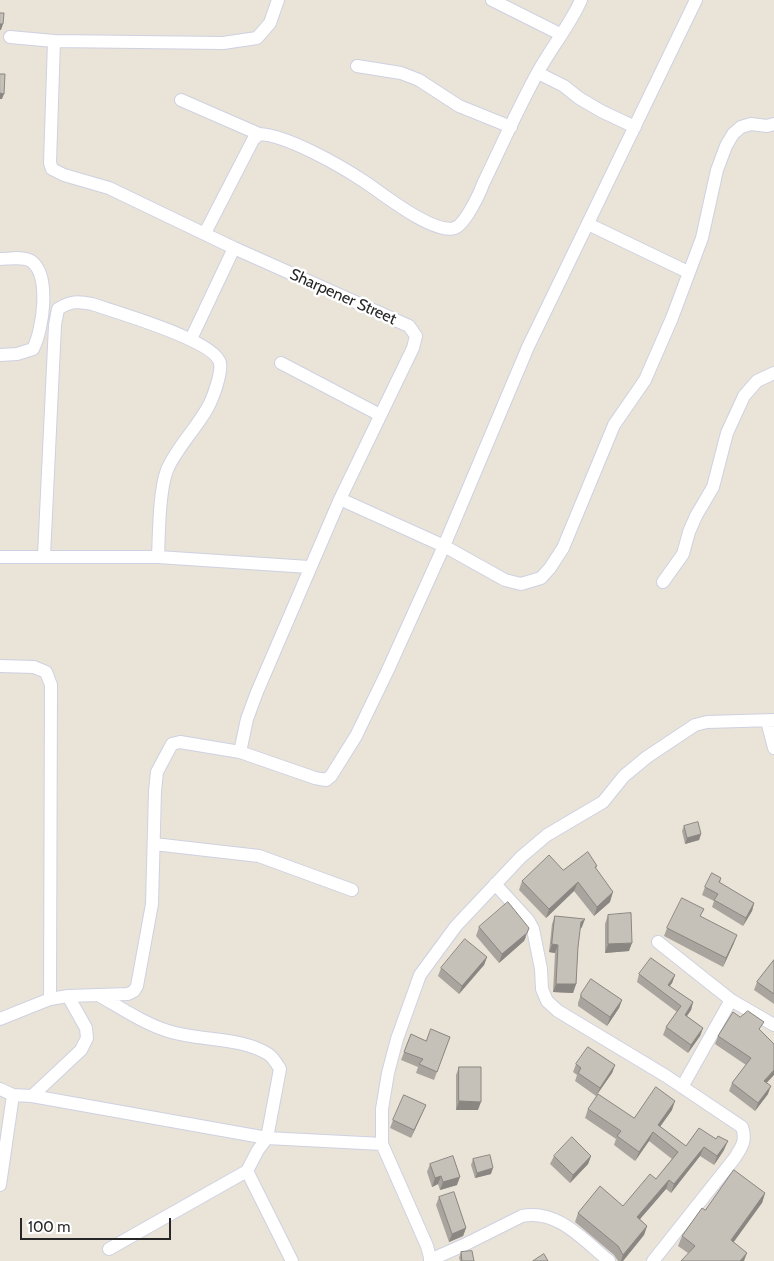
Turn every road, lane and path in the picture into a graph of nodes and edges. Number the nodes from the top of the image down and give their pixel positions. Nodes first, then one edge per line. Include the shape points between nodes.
1 (278, 0) edge
2 (492, 0) edge
3 (581, 0) edge
4 (696, 0) edge
5 (560, 34) junction
6 (10, 37) dead end
7 (54, 41) junction
8 (357, 66) dead end
9 (538, 73) junction
10 (181, 100) dead end
11 (772, 126) edge
12 (511, 127) junction
13 (635, 127) junction
14 (259, 134) junction
15 (588, 224) junction
16 (205, 233) junction
17 (234, 248) junction
18 (0, 259) edge
19 (688, 272) junction
20 (191, 339) junction
21 (0, 355) edge
22 (281, 363) dead end
23 (774, 373) edge
24 (380, 415) junction
25 (340, 498) junction
26 (444, 546) junction
27 (44, 556) junction
28 (0, 557) edge
29 (158, 557) junction
30 (309, 567) junction
31 (663, 582) dead end
32 (0, 666) edge
33 (770, 721) edge
34 (774, 748) edge
35 (240, 752) junction
36 (154, 844) junction
37 (495, 884) junction
38 (352, 890) dead end
39 (658, 942) dead end
40 (68, 996) junction
41 (99, 996) junction
42 (50, 999) junction
43 (731, 1000) junction
44 (0, 1019) edge
45 (774, 1025) edge
46 (682, 1087) junction
47 (0, 1089) edge
48 (13, 1095) junction
49 (32, 1096) junction
50 (268, 1138) junction
51 (382, 1144) junction
52 (247, 1171) junction
53 (0, 1185) edge
54 (109, 1250) dead end
55 (289, 1260) edge
56 (430, 1260) edge
57 (608, 1261) edge
58 (653, 1261) edge

1 - 7 street via 270,23 257,38 223,42
2 - 5 street
3 - 5 street
4 - 13 street
5 - 9 street
6 - 7 street
7 - 16 street, Sharpener Street via 52,169 109,188
8 - 12 street via 401,73 419,80 460,106
9 - 12 street
9 - 13 street via 601,111
10 - 14 street
11 - 19 street via 751,124 741,127 726,146 717,170 702,238
12 - 14 street via 481,189 456,228 436,226 410,213 310,150 268,134
13 - 15 street
14 - 16 street
15 - 19 street
15 - 26 street via 528,347
16 - 17 street, Sharpener Street
17 - 20 street
17 - 24 street, Sharpener Street via 409,326 416,336 413,348
18 - 21 street via 31,261 44,292 39,339 33,349
19 - 26 street via 672,318 644,380 614,425 563,548 550,568 541,578 521,584 505,580
20 - 27 street via 92,304 76,301 58,309
20 - 29 street via 212,352 220,362 220,374 209,405 166,472
22 - 24 street
23 - 31 street via 756,381 744,396 727,433 713,486 696,516 683,554
24 - 25 street, Sharpener Street
25 - 26 street
25 - 30 street, Sharpener Street
26 - 35 street via 356,736 331,776 326,780 315,778
27 - 28 street
27 - 29 street
29 - 30 street
30 - 35 street, Sharpener Street via 256,692
32 - 42 street via 34,667 46,672 51,685
33 - 34 street
33 - 37 street via 707,722 686,730 624,776 603,802 547,835 521,856
35 - 36 street via 180,742 172,744 157,772
36 - 38 street via 259,856
36 - 41 street via 152,904 137,986 128,994
37 - 46 street via 533,929 542,969 542,989 547,1001
37 - 51 street via 456,926 420,975 388,1073 382,1109
39 - 43 street
40 - 41 street
40 - 42 street
40 - 49 street via 86,1028 87,1038 81,1050
41 - 50 street via 166,1031 192,1038 221,1040 270,1055 280,1069
42 - 44 street
43 - 45 street
43 - 46 street
46 - 58 street via 742,1127 743,1146
47 - 48 street
48 - 49 street
48 - 53 street
49 - 50 street
50 - 51 street
50 - 52 street
51 - 56 street via 427,1246
52 - 54 street
52 - 55 street
56 - 57 street via 532,1214 560,1221

